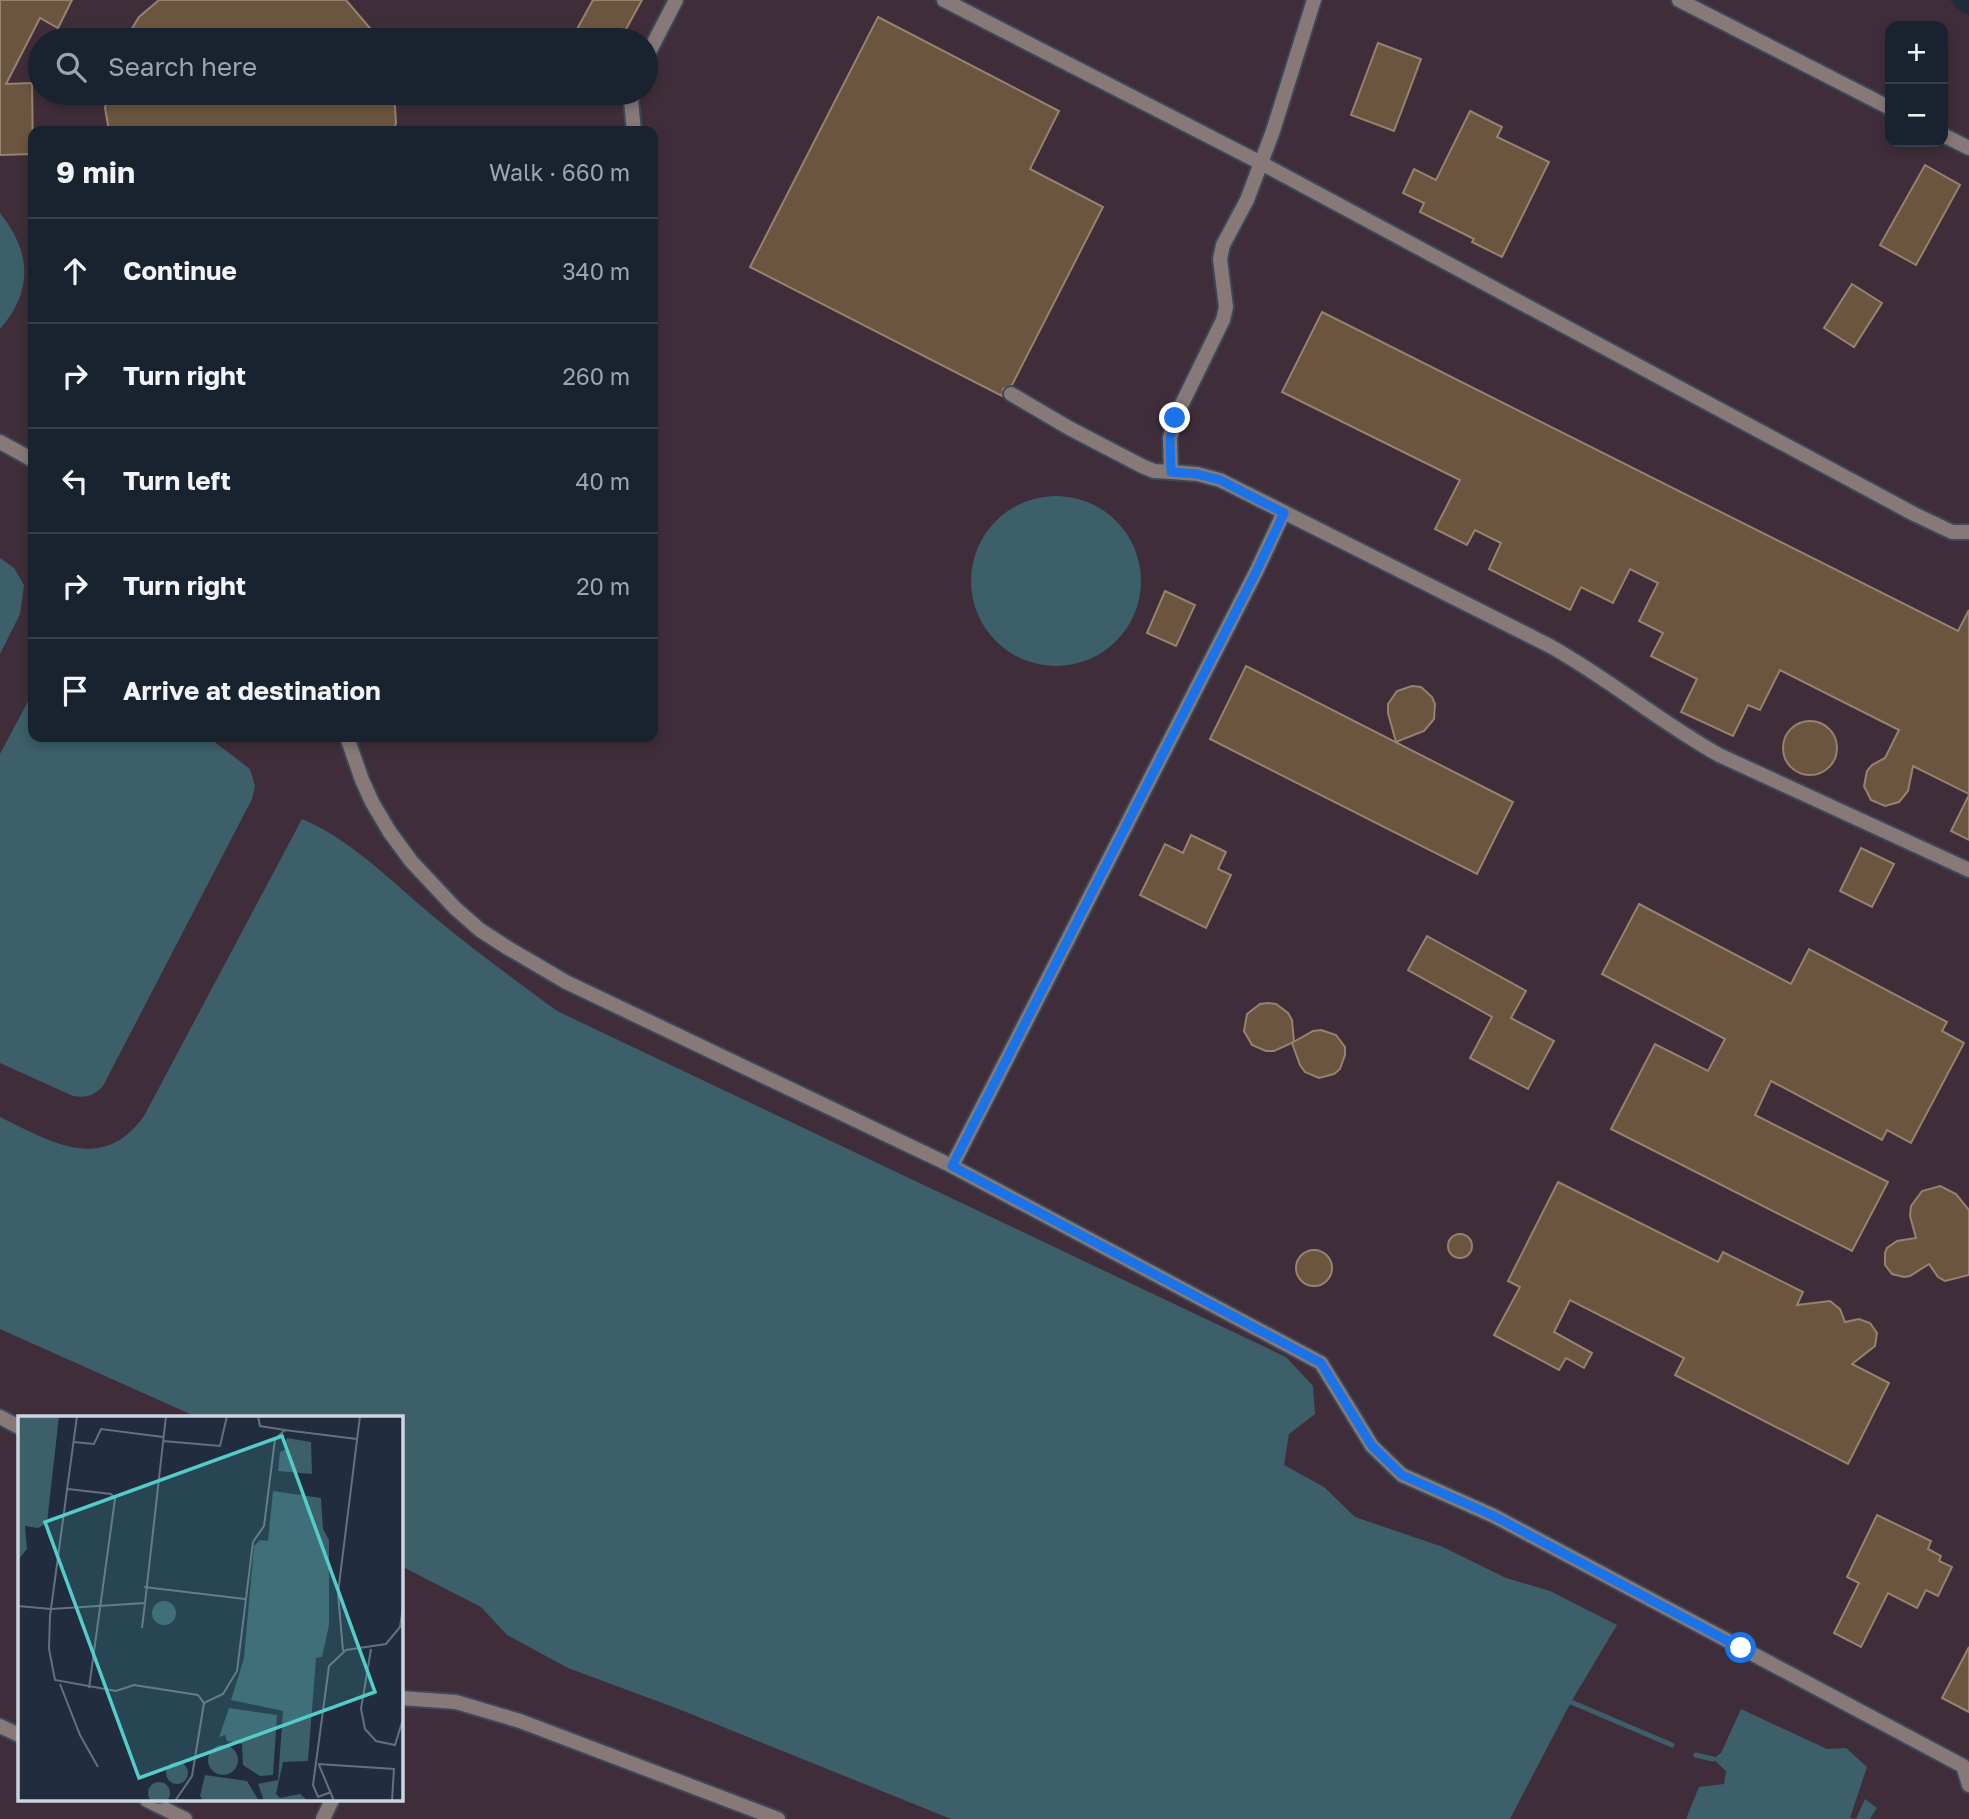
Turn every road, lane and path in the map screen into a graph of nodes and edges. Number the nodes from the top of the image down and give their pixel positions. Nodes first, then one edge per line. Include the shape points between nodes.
1 (676, 0) edge
2 (944, 0) edge
3 (1314, 0) edge
4 (1679, 0) edge
5 (658, 35) edge
6 (631, 105) edge
7 (1885, 105) edge
8 (634, 126) edge
9 (1948, 138) edge
10 (1969, 148) edge
11 (1261, 163) junction
12 (1011, 394) dead end
13 (0, 442) edge
14 (28, 457) edge
15 (1171, 472) junction
16 (1284, 513) junction
17 (1969, 532) edge
18 (349, 742) edge
19 (1969, 870) edge
20 (952, 1166) junction
21 (0, 1417) edge
22 (18, 1426) edge
23 (402, 1698) edge
24 (0, 1726) edge
25 (18, 1735) edge
26 (1969, 1785) edge
27 (149, 1801) edge
28 (332, 1801) edge
29 (185, 1819) edge
30 (323, 1819) edge
31 (778, 1819) edge

1 - 5 street
2 - 11 street
3 - 11 street
4 - 7 street
6 - 8 street
9 - 10 street
11 - 15 street via 1223,245 1220,259 1226,307 1175,418 1170,438
11 - 17 street via 1913,514 1952,532
12 - 15 street via 1142,466
13 - 14 street
15 - 16 street via 1220,480
16 - 19 street via 1550,646 1718,755
16 - 20 street
18 - 20 street via 362,780 389,831 433,887 480,930 566,982
20 - 26 street via 1321,1363 1372,1446 1402,1475 1494,1516 1963,1766
21 - 22 street
23 - 31 street via 456,1702 520,1721
24 - 25 street
27 - 29 street
28 - 30 street

